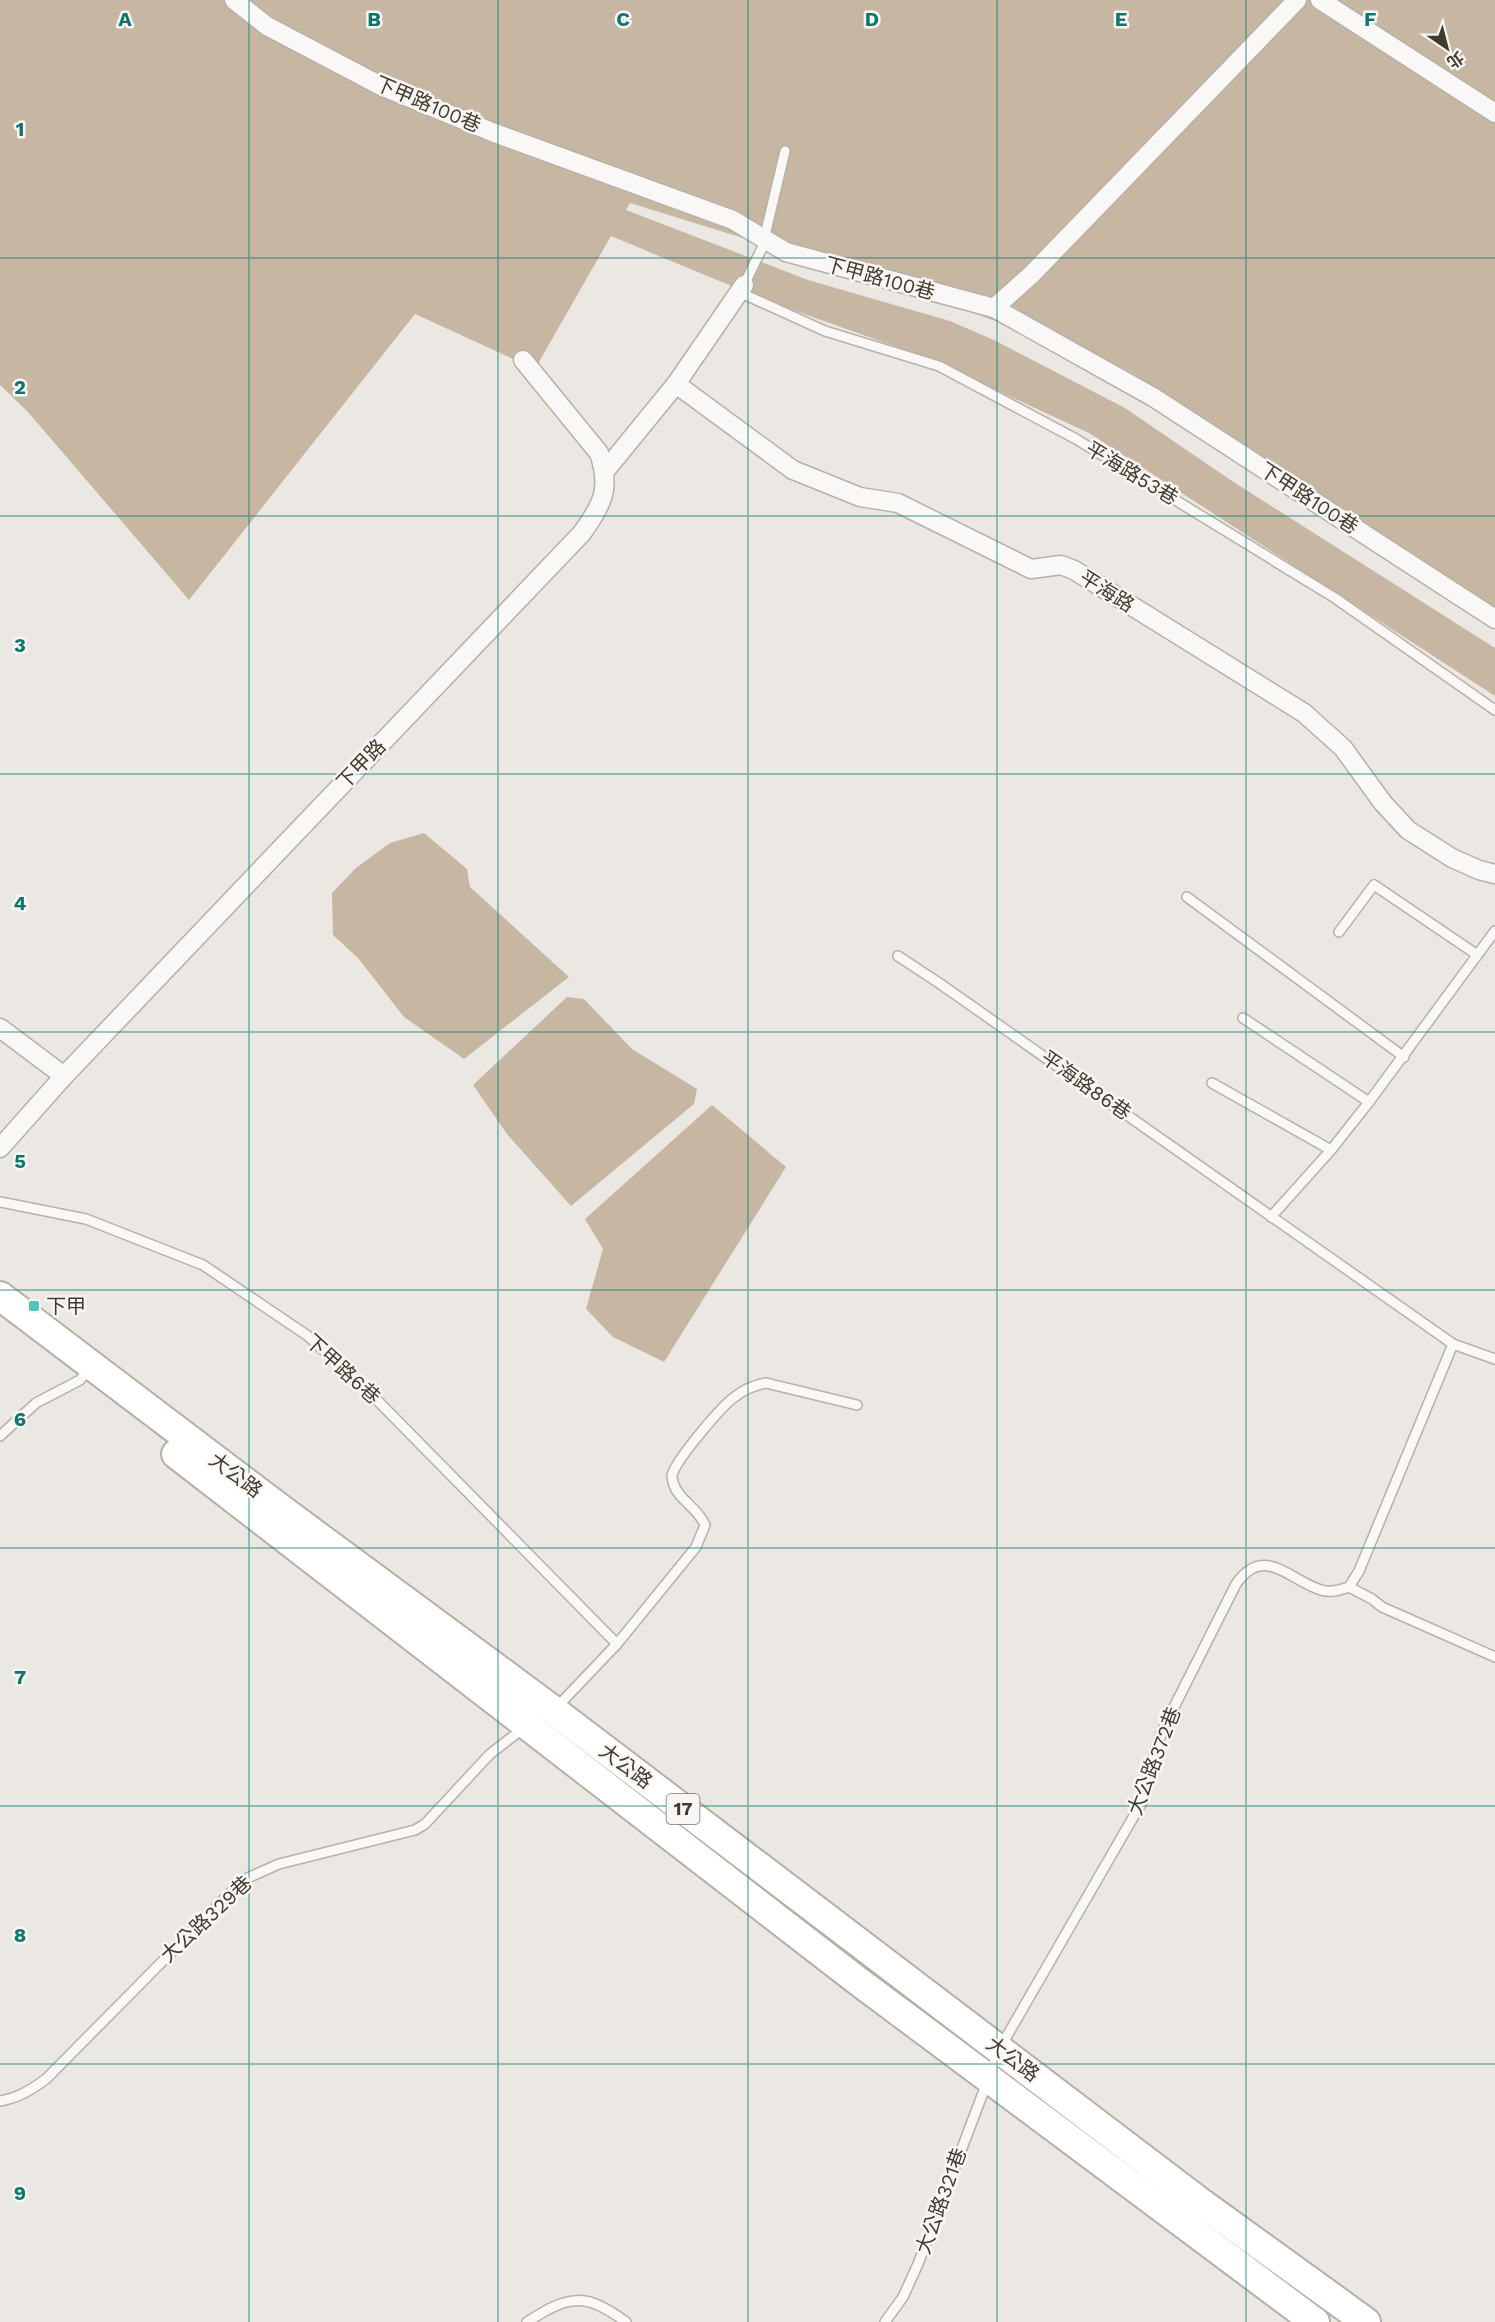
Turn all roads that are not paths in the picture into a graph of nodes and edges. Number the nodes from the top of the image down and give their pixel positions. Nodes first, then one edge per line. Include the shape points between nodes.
1 (234, 0) edge
2 (1297, 0) edge
3 (1320, 0) edge
4 (1495, 112) edge
5 (785, 151) dead end
6 (763, 243) junction
7 (742, 289) junction
8 (994, 308) junction
9 (523, 360) dead end
10 (676, 384) junction
11 (605, 471) junction
12 (1495, 619) edge
13 (1495, 710) edge
14 (1495, 874) edge
15 (1187, 897) dead end
16 (1495, 930) edge
17 (1339, 932) dead end
18 (1476, 954) junction
19 (898, 956) dead end
20 (1243, 1017) dead end
21 (0, 1028) edge
22 (1404, 1057) junction
23 (64, 1076) junction
24 (1212, 1083) dead end
25 (1369, 1102) junction
26 (0, 1148) edge
27 (1331, 1150) junction
28 (0, 1202) edge
29 (1271, 1217) junction
30 (0, 1296) edge
31 (0, 1321) edge
32 (1453, 1344) junction
33 (1495, 1359) edge
34 (86, 1372) junction
35 (857, 1405) dead end
36 (0, 1436) edge
37 (1349, 1587) junction
38 (617, 1644) junction
39 (1495, 1657) edge
40 (540, 1718) junction
41 (1000, 2048) junction
42 (987, 2076) junction
43 (0, 2101) edge
44 (527, 2322) edge
45 (626, 2322) edge
46 (885, 2322) edge
47 (1315, 2322) edge
48 (1366, 2322) edge

1 - 6 street, 下甲路100巷 via 267,26 381,86 492,132 733,220
2 - 8 street via 1031,275
3 - 4 street
5 - 6 lane
6 - 7 lane
6 - 8 street, 下甲路100巷
7 - 10 street
7 - 13 lane, 平海路53巷 via 825,332 939,366 1076,440 1335,598
8 - 12 street, 下甲路100巷 via 1153,397
9 - 11 street via 599,453
10 - 11 street
10 - 14 street, 平海路 via 793,470 860,497 898,503 1031,569 1061,565 1074,570 1304,713 1343,748 1408,830 1452,858
11 - 23 street, 下甲路 via 604,491 596,513 582,533
15 - 22 lane
16 - 18 lane
17 - 18 lane via 1374,885
18 - 22 lane
19 - 29 lane, 平海路86巷
20 - 25 lane
21 - 23 street
22 - 25 lane
23 - 26 street, 下甲路
24 - 27 lane
25 - 27 lane
27 - 29 lane
28 - 38 lane, 下甲路6巷 via 86,1219 203,1265 308,1336 374,1396
29 - 32 lane, 平海路86巷
30 - 34 main road, 大公路 / 17
31 - 34 main road, 大公路 / 17
32 - 33 lane, 平海路86巷
32 - 37 lane via 1359,1572
34 - 36 lane via 36,1403
34 - 40 main road, 大公路 / 17
35 - 38 lane, 大公路329巷 via 766,1383 754,1385 718,1410 672,1476 678,1493 700,1514 705,1525 703,1533 696,1547
37 - 39 lane via 1382,1608
37 - 41 lane, 大公路372巷 via 1322,1591 1270,1565 1257,1565 1244,1573 1164,1727 1142,1802
38 - 40 lane, 大公路329巷
40 - 41 main road, 大公路 / 17
40 - 42 main road, 大公路 / 17 via 858,1981
40 - 43 lane, 大公路329巷 via 490,1754 415,1830 279,1864 243,1880 46,2079 31,2091
41 - 42 lane, 大公路372巷
41 - 48 main road, 大公路 / 17 via 1196,2199
42 - 46 lane, 大公路321巷 via 918,2264 903,2297
42 - 47 main road, 大公路 / 17
44 - 45 lane via 563,2302 580,2300 596,2304

